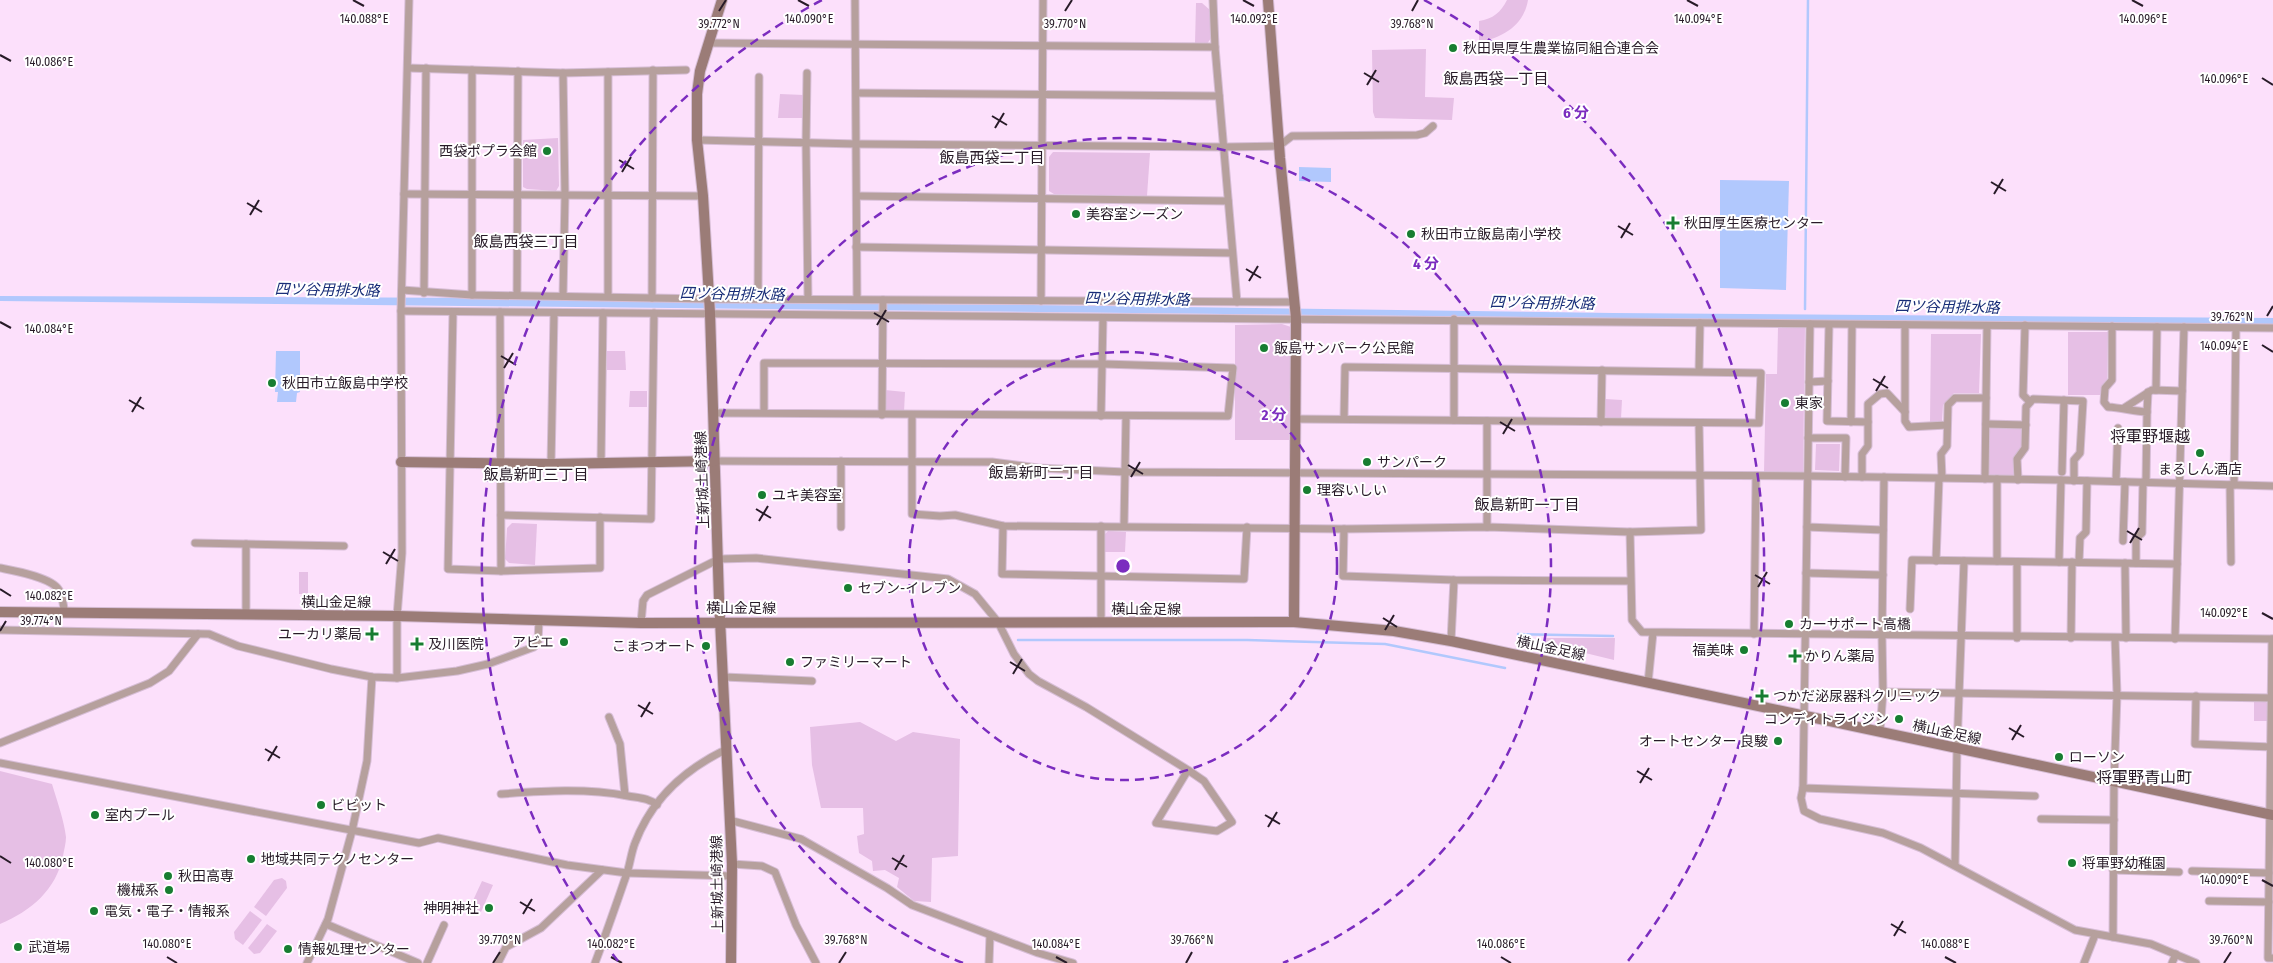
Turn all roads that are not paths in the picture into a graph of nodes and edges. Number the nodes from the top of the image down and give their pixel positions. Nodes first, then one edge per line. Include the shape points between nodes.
1 (409, 0) edge
2 (722, 0) edge
3 (856, 0) edge
4 (1043, 0) edge
5 (1213, 0) edge
6 (1268, 0) edge
7 (710, 43) junction
8 (857, 45) junction
9 (1044, 45) junction
10 (1215, 47) junction
11 (408, 68) junction
12 (426, 68) junction
13 (472, 70) junction
14 (654, 70) junction
15 (686, 70) dead end
16 (518, 71) junction
17 (608, 72) junction
18 (563, 73) junction
19 (807, 73) dead end
20 (759, 77) dead end
21 (857, 93) junction
22 (1043, 94) junction
23 (1220, 96) junction
24 (1433, 126) dead end
25 (696, 140) junction
26 (758, 142) junction
27 (806, 143) junction
28 (857, 144) junction
29 (1042, 145) junction
30 (1279, 146) junction
31 (1224, 147) junction
32 (425, 193) junction
33 (404, 194) junction
34 (472, 194) junction
35 (516, 195) junction
36 (564, 196) junction
37 (607, 196) junction
38 (652, 196) junction
39 (703, 196) junction
40 (858, 196) junction
41 (1041, 198) junction
42 (1228, 201) junction
43 (856, 247) junction
44 (1040, 248) junction
45 (1232, 253) junction
46 (424, 293) junction
47 (402, 294) junction
48 (517, 294) junction
49 (472, 295) junction
50 (563, 296) junction
51 (608, 296) junction
52 (652, 298) junction
53 (758, 299) junction
54 (808, 299) junction
55 (857, 299) junction
56 (883, 300) junction
57 (1041, 301) junction
58 (1237, 302) junction
59 (709, 306) junction
60 (401, 308) junction
61 (1295, 310) junction
62 (453, 312) junction
63 (500, 312) junction
64 (554, 313) junction
65 (603, 313) junction
66 (654, 313) junction
67 (883, 313) junction
68 (1103, 318) junction
69 (1454, 319) junction
70 (1700, 324) junction
71 (1810, 324) junction
72 (1829, 325) junction
73 (1852, 325) junction
74 (1906, 325) junction
75 (2026, 325) junction
76 (1987, 326) junction
77 (2112, 326) junction
78 (2157, 327) junction
79 (2184, 327) junction
80 (2236, 328) junction
81 (2273, 328) edge
82 (882, 363) junction
83 (1103, 364) junction
84 (1455, 369) junction
85 (1602, 370) junction
86 (1699, 371) junction
87 (1809, 382) junction
88 (1828, 382) junction
89 (2156, 390) junction
90 (2182, 391) junction
91 (2148, 392) junction
92 (1986, 398) junction
93 (2064, 400) junction
94 (2030, 402) junction
95 (2124, 408) junction
96 (1904, 412) junction
97 (2146, 412) junction
98 (713, 413) junction
99 (764, 413) junction
100 (882, 414) junction
101 (912, 416) junction
102 (1101, 416) junction
103 (1126, 417) junction
104 (1295, 419) junction
105 (1344, 419) junction
106 (1454, 420) junction
107 (1487, 420) junction
108 (1601, 422) junction
109 (1851, 422) junction
110 (1868, 422) junction
111 (1699, 423) junction
112 (1986, 424) junction
113 (2026, 425) junction
114 (1947, 426) junction
115 (2118, 428) dead end
116 (1808, 438) junction
117 (841, 460) junction
118 (653, 461) junction
119 (714, 461) junction
120 (910, 461) junction
121 (401, 462) junction
122 (450, 462) junction
123 (499, 462) junction
124 (602, 462) junction
125 (551, 464) junction
126 (1125, 472) junction
127 (1295, 472) junction
128 (2062, 472) dead end
129 (1486, 474) junction
130 (1699, 476) junction
131 (1756, 476) junction
132 (1808, 476) junction
133 (1845, 477) junction
134 (1862, 477) junction
135 (1884, 477) junction
136 (1940, 478) junction
137 (1985, 479) junction
138 (1997, 479) junction
139 (2018, 480) junction
140 (2061, 480) junction
141 (2074, 480) junction
142 (2087, 481) junction
143 (2116, 481) junction
144 (2125, 482) junction
145 (2144, 482) junction
146 (2180, 484) junction
147 (2232, 486) junction
148 (2273, 486) edge
149 (501, 514) junction
150 (600, 517) junction
151 (1003, 526) junction
152 (1101, 526) junction
153 (1124, 526) junction
154 (841, 527) dead end
155 (1246, 527) junction
156 (1487, 527) junction
157 (1807, 527) junction
158 (1294, 528) junction
159 (1344, 528) junction
160 (1883, 530) junction
161 (1630, 532) junction
162 (2123, 541) dead end
163 (195, 543) dead end
164 (246, 544) junction
165 (344, 546) dead end
166 (719, 559) junction
167 (1936, 561) junction
168 (1964, 561) junction
169 (1997, 562) junction
170 (2017, 562) junction
171 (2059, 562) junction
172 (2076, 562) junction
173 (2231, 562) dead end
174 (2125, 563) junction
175 (2136, 563) junction
176 (2177, 564) junction
177 (0, 568) edge
178 (500, 571) junction
179 (1806, 573) junction
180 (1883, 575) junction
181 (1101, 577) junction
182 (1454, 580) junction
183 (1630, 581) junction
184 (1910, 609) dead end
185 (0, 612) edge
186 (65, 613) junction
187 (246, 615) junction
188 (397, 616) junction
189 (539, 620) junction
190 (721, 622) junction
191 (998, 622) junction
192 (1101, 622) junction
193 (1294, 622) junction
194 (641, 623) junction
195 (0, 630) edge
196 (1653, 633) junction
197 (198, 634) junction
198 (1754, 634) junction
199 (1805, 634) junction
200 (1882, 636) junction
201 (1963, 637) junction
202 (2018, 638) junction
203 (2071, 638) junction
204 (2115, 638) junction
205 (2126, 638) junction
206 (2175, 639) junction
207 (2272, 639) edge
208 (1451, 641) junction
209 (372, 677) junction
210 (724, 677) junction
211 (397, 678) junction
212 (812, 681) dead end
213 (1648, 682) junction
214 (1883, 692) junction
215 (1959, 692) junction
216 (2117, 694) junction
217 (2196, 696) junction
218 (2272, 698) edge
219 (1805, 717) junction
220 (609, 718) dead end
221 (1880, 732) junction
222 (0, 743) edge
223 (2271, 747) edge
224 (1957, 748) junction
225 (727, 749) junction
226 (0, 763) edge
227 (1188, 770) junction
228 (2271, 778) edge
229 (2114, 782) junction
230 (1803, 788) junction
231 (1956, 792) junction
232 (501, 794) dead end
233 (625, 795) junction
234 (2035, 796) dead end
235 (657, 805) junction
236 (2271, 814) edge
237 (2041, 819) dead end
238 (729, 820) junction
239 (2114, 820) junction
240 (352, 831) junction
241 (732, 864) junction
242 (1955, 866) junction
243 (602, 870) junction
244 (2113, 870) junction
245 (2192, 871) dead end
246 (2179, 872) dead end
247 (627, 873) junction
248 (2269, 873) junction
249 (732, 876) junction
250 (2210, 902) dead end
251 (2269, 902) junction
252 (326, 924) junction
253 (444, 925) dead end
254 (990, 935) junction
255 (2095, 935) junction
256 (2113, 937) junction
257 (2176, 954) junction
258 (2273, 958) edge
259 (307, 963) edge
260 (418, 963) edge
261 (427, 963) edge
262 (498, 963) edge
263 (595, 963) edge
264 (731, 963) edge
265 (816, 963) edge
266 (989, 963) edge
267 (1073, 963) edge
268 (2084, 963) edge
269 (2172, 963) edge
270 (2196, 963) edge

1 - 11 street
2 - 7 street, 上新城土崎港線
3 - 8 street
4 - 9 street
5 - 10 street
6 - 30 street
7 - 8 street
7 - 25 street, 上新城土崎港線 via 700,71
8 - 9 street
8 - 21 street
9 - 10 street
9 - 22 street
10 - 23 street
11 - 12 street
11 - 33 street
12 - 13 street
12 - 32 street
13 - 16 street
13 - 34 street
14 - 15 street
14 - 17 street
14 - 38 street
16 - 18 street
16 - 35 street
17 - 18 street
17 - 37 street
18 - 36 street
19 - 27 street
20 - 26 street
21 - 22 street
21 - 28 street
22 - 23 street
22 - 29 street
23 - 31 street
24 - 30 street via 1417,136 1292,136
25 - 26 street
25 - 39 street, 上新城土崎港線
26 - 27 street
26 - 53 street
27 - 28 street
27 - 54 street
28 - 29 street
28 - 40 street
29 - 31 street
29 - 41 street
30 - 31 street
30 - 61 street
31 - 42 street
32 - 33 street
32 - 34 street
32 - 46 street
33 - 47 street
34 - 35 street
34 - 49 street
35 - 36 street
35 - 48 street
36 - 37 street
36 - 50 street
37 - 38 street
37 - 51 street
38 - 39 street
38 - 52 street
39 - 59 street, 上新城土崎港線
40 - 41 street
40 - 43 street
41 - 42 street
41 - 44 street
42 - 45 street
43 - 44 street
43 - 55 street
44 - 45 street
44 - 57 street
45 - 58 street
46 - 47 street
46 - 49 street
47 - 60 street
48 - 49 street
48 - 50 street
50 - 51 street
51 - 52 street
52 - 59 street
53 - 54 street
53 - 59 street
54 - 55 street
55 - 56 street
56 - 57 street
56 - 67 street
57 - 58 street
58 - 61 street
59 - 66 street
59 - 67 street
59 - 98 street, 上新城土崎港線
60 - 62 street
60 - 121 street
61 - 68 street
61 - 69 street
61 - 104 street
62 - 63 street
62 - 122 street
63 - 64 street
63 - 123 street
64 - 65 street
64 - 125 street
65 - 66 street
65 - 124 street
66 - 118 street
67 - 68 street
67 - 82 street
68 - 83 street
69 - 70 street
69 - 84 street
70 - 71 street
70 - 86 street
71 - 72 street
71 - 87 street
72 - 73 street
72 - 88 street
73 - 74 street
73 - 109 street
74 - 76 street
74 - 96 street
75 - 76 street
75 - 77 street
75 - 94 street via 2023,395
76 - 92 street
77 - 78 street
77 - 95 street via 2112,380 2105,388 2104,402 2108,406
78 - 79 street
78 - 89 street
79 - 80 street
79 - 90 street
80 - 81 street
80 - 147 street
82 - 83 street
82 - 99 street via 764,364
82 - 100 street
83 - 102 street
83 - 103 street via 1232,368 1228,416
84 - 85 street
84 - 105 street via 1345,368
84 - 106 street
85 - 86 street
85 - 108 street
86 - 111 street via 1761,373 1759,423
87 - 88 street
87 - 116 street
88 - 109 street via 1827,421
89 - 90 street
89 - 91 street
90 - 146 street
91 - 95 street
91 - 97 street
92 - 112 street
92 - 114 street via 1955,398 1948,405
93 - 94 street via 2033,399
93 - 128 street
93 - 141 street via 2082,401 2080,453 2074,460
94 - 113 street via 2026,407
95 - 97 street
96 - 110 street via 1888,393 1880,394 1868,404
96 - 114 street via 1904,421 1909,426
97 - 145 street
98 - 99 street
98 - 119 street, 上新城土崎港線
99 - 100 street
100 - 101 street
101 - 102 street
101 - 120 street
102 - 103 street
103 - 126 street
104 - 105 street
104 - 127 street
105 - 106 street
106 - 107 street
107 - 108 street
107 - 129 street
108 - 111 street
109 - 110 street
110 - 134 street via 1868,446 1862,454
111 - 130 street
112 - 113 street
112 - 137 street
113 - 139 street via 2025,448 2017,459
114 - 136 street
115 - 143 street
116 - 132 street
116 - 133 street via 1846,438
117 - 119 street
117 - 120 street
117 - 154 street
118 - 119 street
118 - 124 street
118 - 150 street via 651,519
119 - 166 street, 上新城土崎港線
120 - 126 street via 992,462 1038,468
120 - 151 street via 912,514 955,515
121 - 122 street
121 - 188 street via 402,554
122 - 123 street
122 - 178 street via 448,569
123 - 125 street
123 - 149 street
124 - 125 street
126 - 127 street
126 - 153 street
127 - 129 street
127 - 158 street
129 - 130 street
129 - 156 street
130 - 131 street
130 - 161 street via 1701,530
131 - 132 street
131 - 198 street
132 - 133 street
132 - 157 street
133 - 134 street
134 - 135 street
135 - 136 street
135 - 160 street
136 - 137 street
136 - 167 street
137 - 138 street
138 - 139 street
138 - 169 street
139 - 140 street
140 - 141 street
140 - 171 street
141 - 142 street
142 - 143 street
142 - 172 street via 2086,532 2080,538
143 - 144 street
144 - 145 street
144 - 162 street
145 - 146 street
145 - 175 street via 2142,533 2136,538
146 - 147 street
146 - 176 street
147 - 148 street
147 - 173 street
149 - 150 street
149 - 178 street
150 - 178 street via 600,568
151 - 152 street
151 - 181 street via 1002,574
152 - 153 street
152 - 181 street
153 - 155 street
155 - 158 street
155 - 181 street via 1244,579
156 - 159 street
156 - 161 street
157 - 160 street
157 - 179 street
158 - 159 street
158 - 193 street
159 - 182 street via 1343,576
160 - 180 street
161 - 183 street
163 - 164 street
164 - 165 street
164 - 187 street
166 - 190 street, 上新城土崎港線
166 - 191 street via 756,558 948,579 975,594
166 - 194 street via 647,594
167 - 168 street
167 - 184 street via 1912,560
168 - 169 street
168 - 201 street
169 - 170 street
170 - 171 street
170 - 202 street
171 - 172 street
172 - 174 street
172 - 203 street
174 - 175 street
174 - 205 street
175 - 176 street
176 - 206 street
177 - 186 street via 41,578 53,585 59,590
179 - 180 street
179 - 199 street
180 - 200 street
181 - 192 street
182 - 183 street
182 - 208 street
183 - 196 street via 1632,620 1642,632
185 - 186 street, 横山金足線
186 - 187 street, 横山金足線
187 - 188 street, 横山金足線
188 - 189 street, 横山金足線
188 - 211 street
189 - 194 street, 横山金足線
189 - 211 street via 538,642 534,646 488,664
190 - 191 street, 横山金足線
190 - 194 street, 横山金足線
190 - 210 street, 上新城土崎港線
191 - 192 street, 横山金足線
191 - 227 street via 1014,654 1029,674
192 - 193 street, 横山金足線
193 - 208 street, 横山金足線 via 1394,631
195 - 197 street
196 - 198 street
196 - 213 street
197 - 209 street via 209,634 238,646
197 - 222 street via 168,672 150,683
198 - 199 street
199 - 200 street
199 - 219 street
200 - 201 street
200 - 214 street
201 - 202 street
201 - 215 street
202 - 203 street
203 - 204 street
204 - 205 street
204 - 216 street
205 - 206 street
206 - 207 street
207 - 218 street
208 - 213 street, 横山金足線
209 - 211 street
209 - 240 street via 367,761
210 - 212 street
210 - 225 street, 上新城土崎港線
213 - 219 street, 横山金足線
214 - 215 street
214 - 221 street
215 - 216 street
215 - 224 street
216 - 217 street
216 - 229 street
217 - 218 street
217 - 223 street via 2196,744
218 - 223 street
219 - 221 street, 横山金足線
219 - 230 street
220 - 233 street via 620,744
221 - 224 street, 横山金足線
223 - 228 street
224 - 229 street, 横山金足線
224 - 231 street
225 - 235 street via 685,772
225 - 238 street, 上新城土崎港線
226 - 240 street
227 - 227 street via 1204,781 1232,822 1218,831 1156,823
228 - 236 street
229 - 236 street, 横山金足線
229 - 239 street
230 - 231 street
230 - 242 street via 1800,798 1804,811 1820,819 1883,833
231 - 234 street
231 - 242 street
232 - 233 street via 559,790
233 - 235 street via 651,800
235 - 247 street via 635,844
236 - 248 street
237 - 239 street
238 - 241 street, 上新城土崎港線
238 - 254 street via 801,839 912,905
239 - 244 street
240 - 243 street via 419,842 438,838
240 - 252 street
241 - 249 street, 上新城土崎港線
241 - 265 street via 762,866 775,872 796,925
242 - 255 street via 2074,930
243 - 247 street
243 - 262 street via 541,928 506,947
244 - 246 street
244 - 256 street
245 - 248 street
247 - 249 street
247 - 263 street
248 - 251 street
249 - 264 street, 上新城土崎港線
250 - 251 street
251 - 258 street via 2268,958
252 - 259 street
252 - 260 street
253 - 261 street
254 - 266 street
254 - 267 street
255 - 256 street
255 - 268 street
256 - 257 street via 2151,944
257 - 269 street
257 - 270 street

